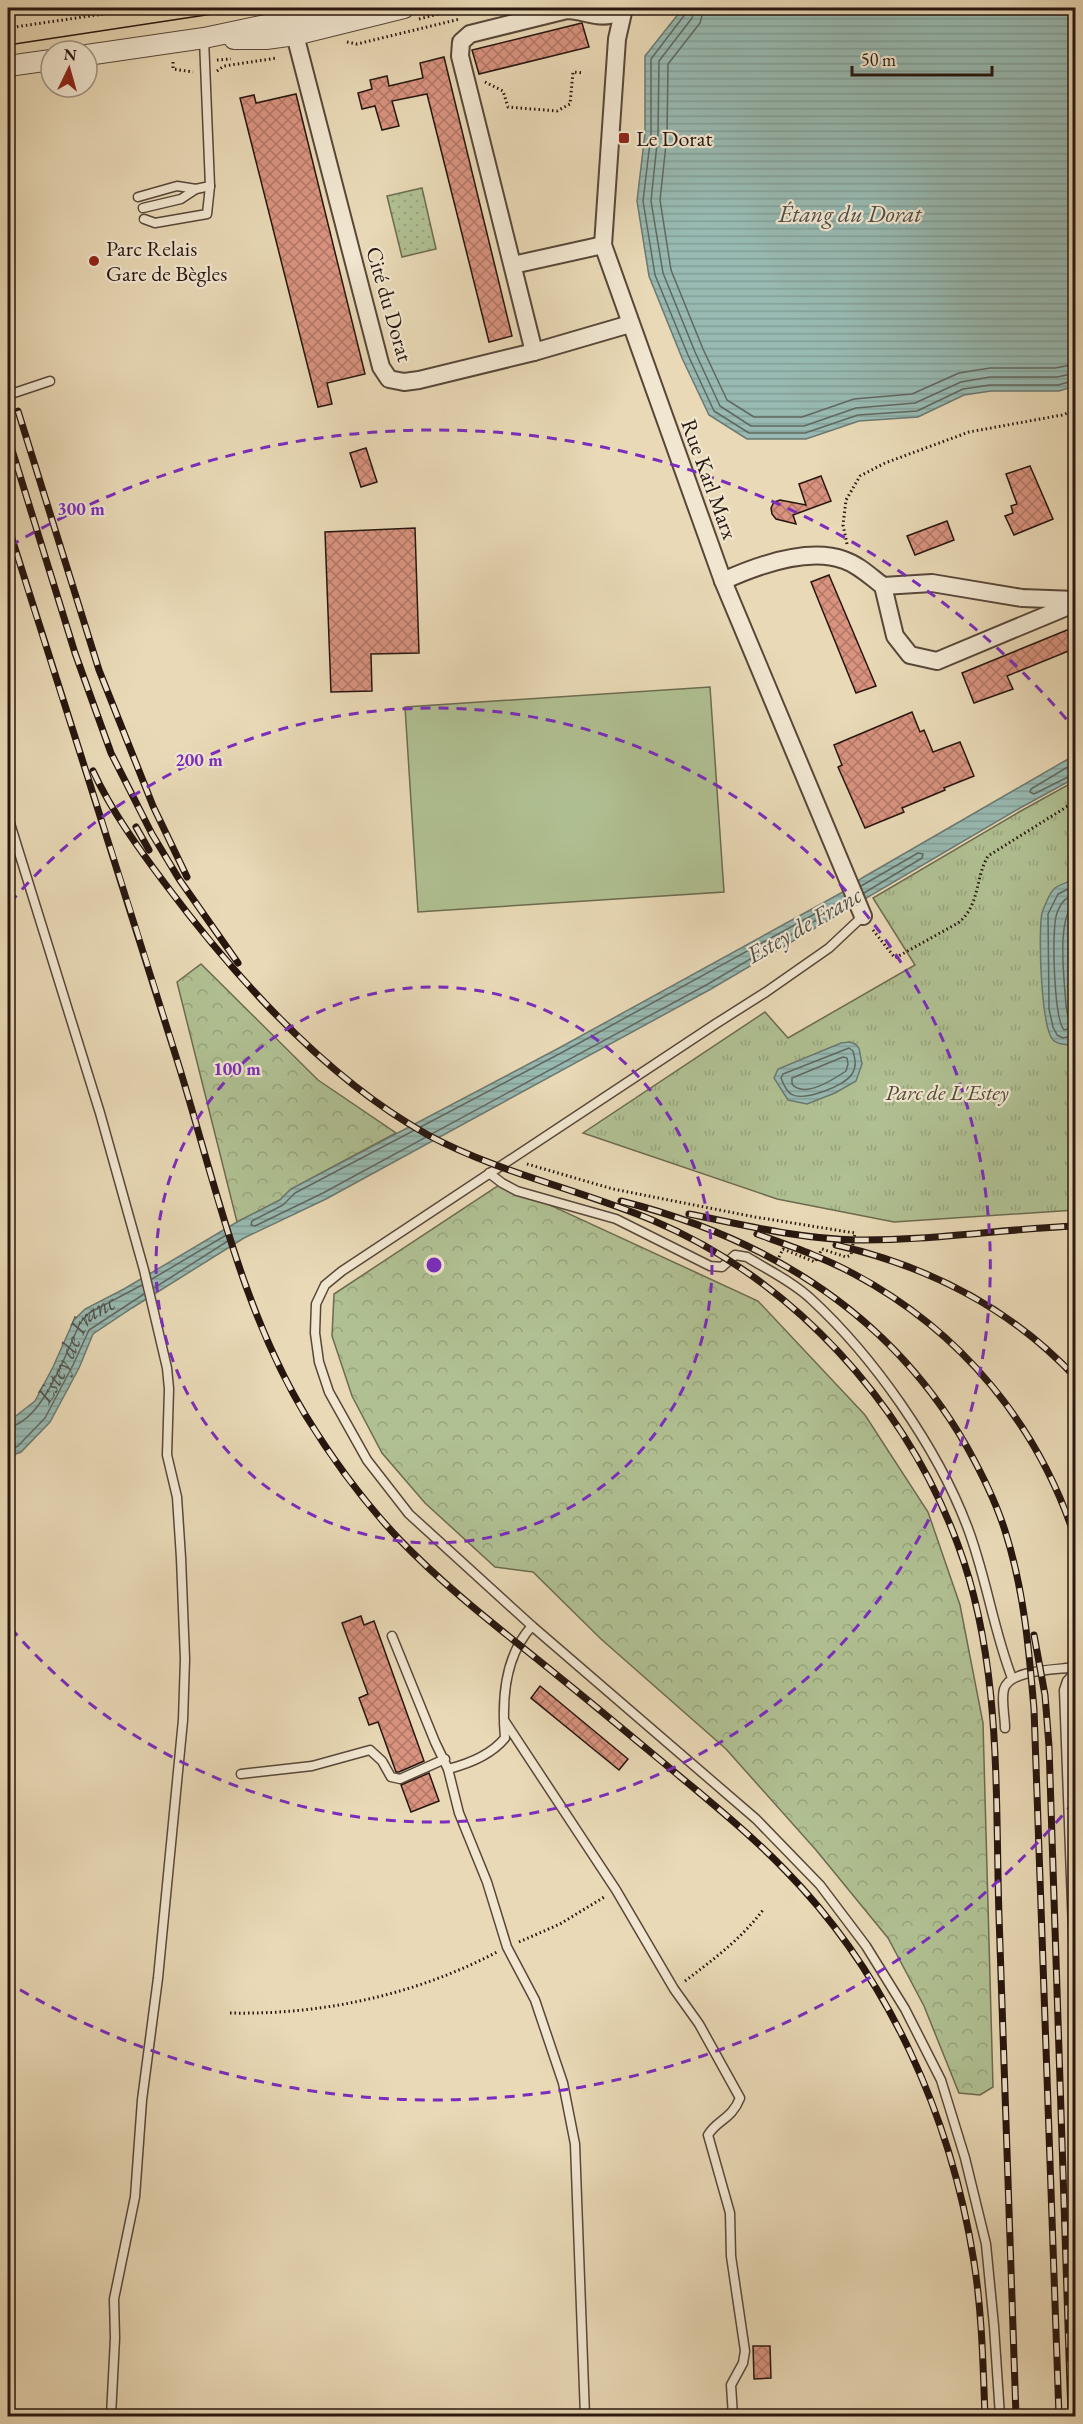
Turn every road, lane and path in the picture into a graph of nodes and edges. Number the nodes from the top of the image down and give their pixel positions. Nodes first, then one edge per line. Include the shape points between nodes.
1 (144, 8) edge
2 (346, 8) edge
3 (404, 8) edge
4 (615, 10) edge
5 (8, 28) edge
6 (295, 35) junction
7 (204, 38) junction
8 (99, 53) edge
9 (39, 62) edge
10 (8, 66) edge
11 (584, 73) dead end
12 (465, 77) junction
13 (210, 186) junction
14 (196, 189) junction
15 (138, 197) dead end
16 (143, 208) dead end
17 (144, 219) dead end
18 (603, 245) junction
19 (513, 266) junction
20 (630, 324) junction
21 (534, 352) junction
22 (50, 381) dead end
23 (8, 395) edge
24 (1076, 410) edge
25 (844, 560) junction
26 (723, 580) junction
27 (883, 586) junction
28 (1076, 601) edge
29 (1076, 801) edge
30 (8, 817) edge
31 (861, 910) junction
32 (512, 1158) junction
33 (489, 1173) junction
34 (771, 1271) junction
35 (532, 1626) junction
36 (392, 1636) dead end
37 (1076, 1669) edge
38 (1012, 1678) junction
39 (504, 1720) junction
40 (1005, 1728) dead end
41 (445, 1759) junction
42 (448, 1769) junction
43 (241, 1774) dead end
44 (616, 1890) junction
45 (763, 1910) dead end
46 (507, 1947) junction
47 (674, 1989) junction
48 (1076, 2011) edge
49 (230, 2013) dead end
50 (111, 2416) edge
51 (585, 2416) edge
52 (733, 2416) edge
53 (1000, 2416) edge

1 - 5 path
2 - 7 street
3 - 6 street
4 - 12 street via 595,16 567,10 470,34 461,42
4 - 18 street, Rue Karl Marx via 617,39
6 - 7 street via 266,39
6 - 21 street, Cité du Dorat via 381,367 388,380 419,380
7 - 8 street
7 - 13 lane
9 - 10 street
11 - 12 path via 573,72 570,104 557,111 508,107 503,91 491,83
12 - 19 street
13 - 14 lane
13 - 17 lane via 207,214 154,223
14 - 15 lane via 177,186
14 - 16 lane via 181,200
18 - 19 street
18 - 20 street, Rue Karl Marx
19 - 21 street
20 - 21 street, Cité du Dorat
20 - 26 street, Rue Karl Marx
22 - 23 lane
24 - 25 path via 969,432 860,476 846,500 843,525 848,547
25 - 26 street via 794,558 760,564
25 - 27 street
26 - 31 street, Rue Karl Marx
27 - 28 street via 932,583 1022,598
27 - 28 street via 895,636 910,655 937,661
29 - 31 path via 988,856 966,917 895,958
30 - 50 lane via 100,1113 167,1368 167,1455 177,1497 181,1558 183,1720 135,2197 114,2299
31 - 32 lane via 829,948
32 - 33 lane
32 - 34 path via 613,1189 855,1233 851,1255 822,1249 816,1262 783,1249
33 - 34 lane via 517,1191 616,1219 710,1266 722,1267 731,1257 741,1254
33 - 35 lane via 326,1285 316,1304 315,1333 328,1392 367,1460 410,1514
34 - 38 lane via 810,1298 844,1332 933,1454 967,1524
35 - 39 lane via 513,1653 505,1690
35 - 53 lane via 756,1819 820,1885 866,1946 905,2009 941,2080 986,2244
36 - 41 lane
37 - 38 lane
37 - 48 lane via 1064,1690
38 - 40 lane via 1005,1688
39 - 42 lane via 506,1733 501,1743 471,1762
39 - 44 lane
41 - 42 lane
41 - 43 lane via 400,1779 391,1777 370,1750 321,1764
42 - 46 lane via 459,1813 487,1882
44 - 46 path via 561,1924
44 - 47 lane
45 - 47 path via 730,1947
46 - 49 path via 463,1970 381,1997 304,2011
46 - 51 lane via 535,2000 563,2083 575,2144
47 - 52 lane via 699,2024 740,2098 732,2114 708,2135 730,2213 731,2256 745,2351 731,2385

